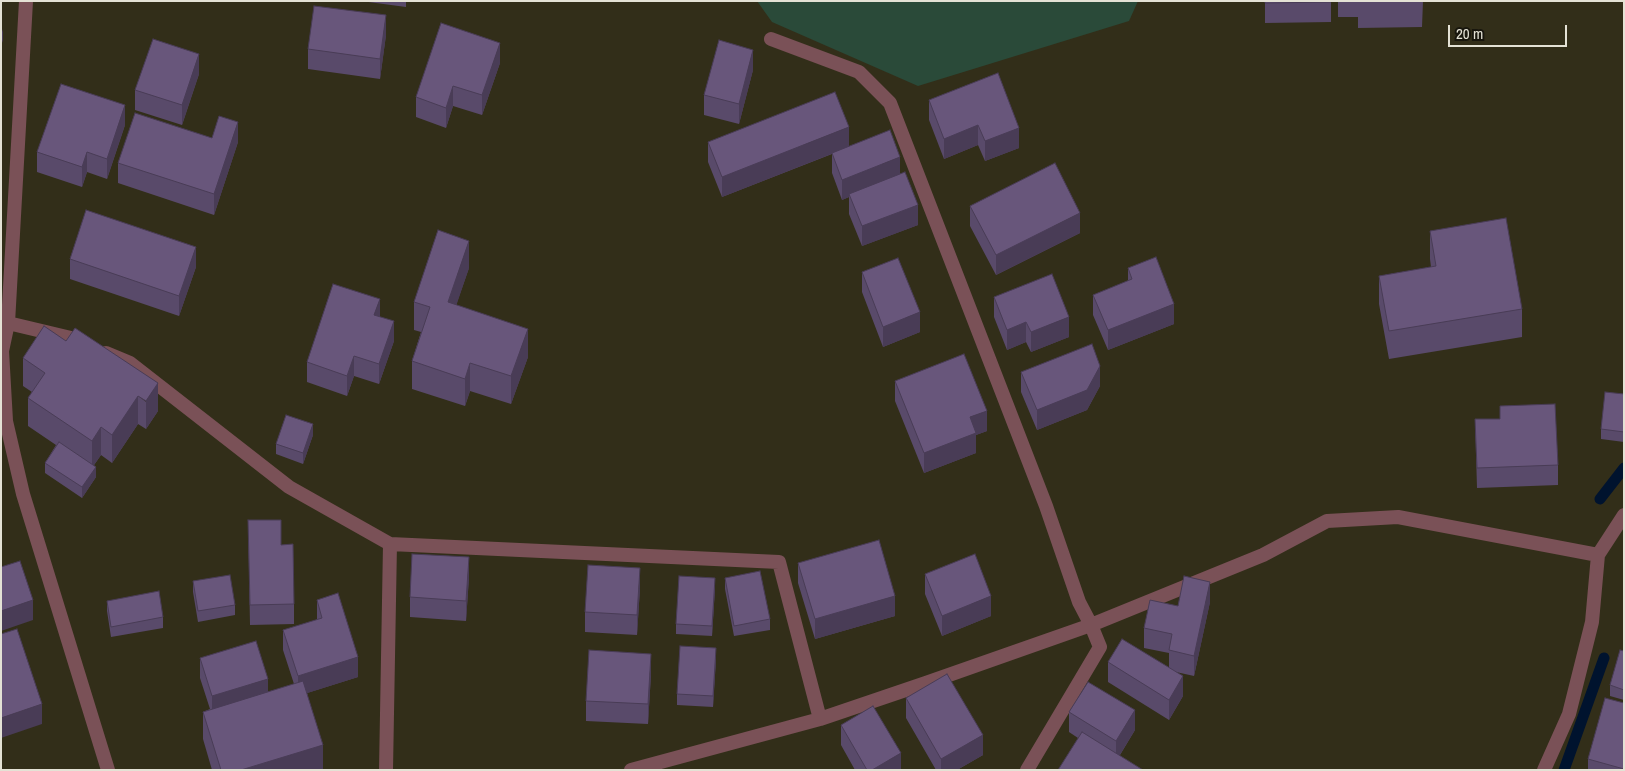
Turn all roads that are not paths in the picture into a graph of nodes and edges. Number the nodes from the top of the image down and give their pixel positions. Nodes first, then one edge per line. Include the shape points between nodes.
1 (26, 1) edge
2 (771, 39) dead end
3 (8, 323) junction
4 (1624, 515) edge
5 (390, 544) junction
6 (1598, 555) junction
7 (1091, 625) junction
8 (820, 719) junction
9 (108, 770) edge
10 (386, 770) edge
11 (631, 770) edge
12 (1027, 770) edge
13 (1544, 770) edge

1 - 3 street
2 - 7 street via 859,72 890,103
3 - 5 street via 71,338 130,363 289,487
3 - 9 street via 2,351 6,421 23,494
4 - 6 street
5 - 8 street via 779,562
5 - 10 street
6 - 7 street via 1398,517 1327,521 1264,556
6 - 13 street via 1592,622 1569,714
7 - 8 street
7 - 12 street via 1100,647
8 - 11 street

